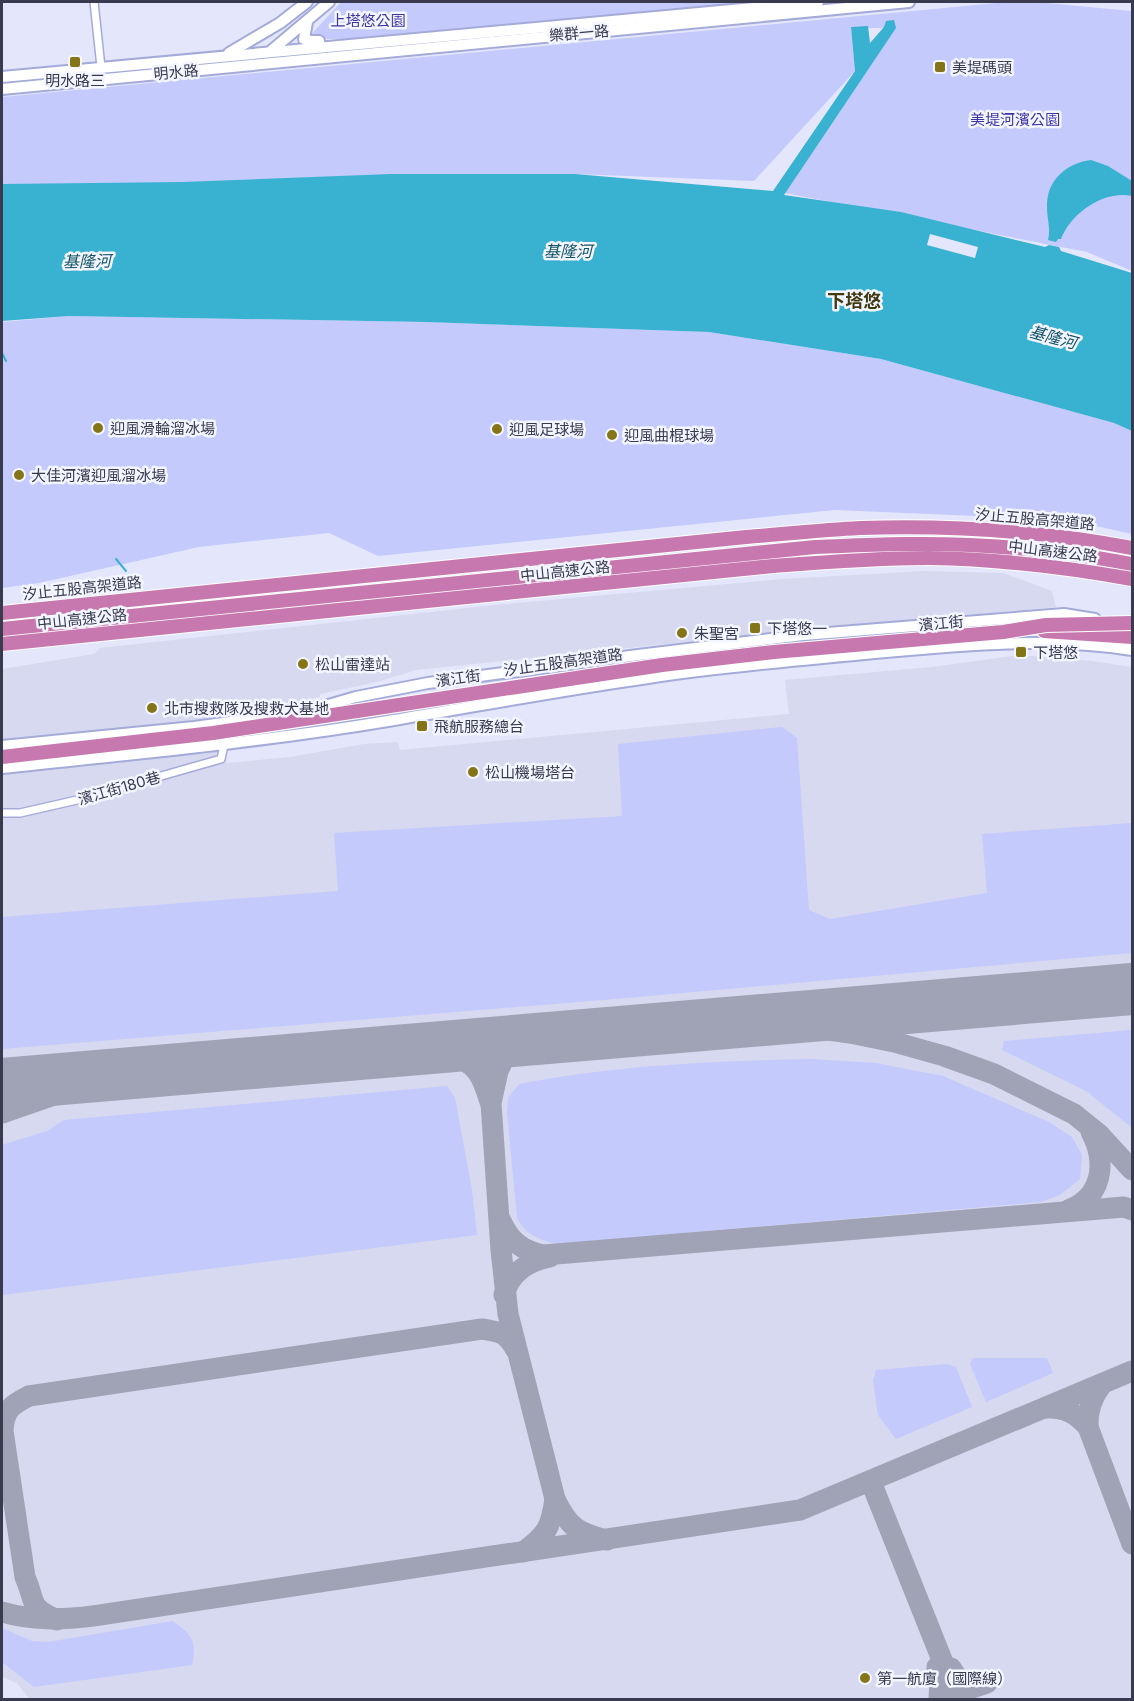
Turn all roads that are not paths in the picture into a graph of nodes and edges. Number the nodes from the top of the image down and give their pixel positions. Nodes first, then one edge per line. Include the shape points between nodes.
1 (94, 2) edge
2 (307, 2) edge
3 (330, 2) edge
4 (818, 2) edge
5 (895, 2) edge
6 (909, 2) edge
7 (307, 22) junction
8 (367, 44) junction
9 (272, 51) junction
10 (226, 55) junction
11 (250, 65) junction
12 (101, 67) junction
13 (2, 76) edge
14 (2, 88) edge
15 (1132, 548) edge
16 (1132, 564) edge
17 (1132, 579) edge
18 (2, 613) edge
19 (1132, 624) edge
20 (2, 629) edge
21 (1003, 632) junction
22 (1132, 637) edge
23 (2, 644) edge
24 (1132, 650) edge
25 (386, 690) junction
26 (391, 721) junction
27 (224, 745) junction
28 (2, 746) edge
29 (2, 757) edge
30 (2, 768) edge
31 (2, 813) edge

1 - 12 street
2 - 10 main road, 明水路
3 - 7 main road, 明水路
4 - 8 main road, 樂群一路
5 - 6 main road, 樂群一路
5 - 11 main road, 樂群一路
7 - 8 main road via 306,41
7 - 9 main road, 明水路
8 - 9 main road, 樂群一路
9 - 10 main road, 樂群一路
9 - 11 main road, 明水路
10 - 12 main road, 明水路
11 - 14 main road, 明水路
12 - 13 main road, 明水路
15 - 18 highway, 汐止五股高架道路, bridge via 1026,532 858,528
16 - 20 highway, 中山高速公路, bridge via 982,545 815,548
17 - 23 highway, 中山高速公路, bridge via 1009,562 850,560
19 - 21 highway, 汐止五股高架道路, bridge via 1046,625
19 - 25 main road, 濱江街 via 1064,614 836,632
21 - 22 highway, bridge via 1059,631
21 - 29 highway, 汐止五股高架道路, bridge via 662,665 213,733
24 - 26 main road, 濱江街 via 1008,643 744,665
25 - 26 main road
25 - 28 main road, 濱江街 via 304,712
26 - 27 main road, 濱江街
27 - 30 main road, 濱江街
27 - 31 street, 濱江街180巷 via 221,759 77,800 20,813

